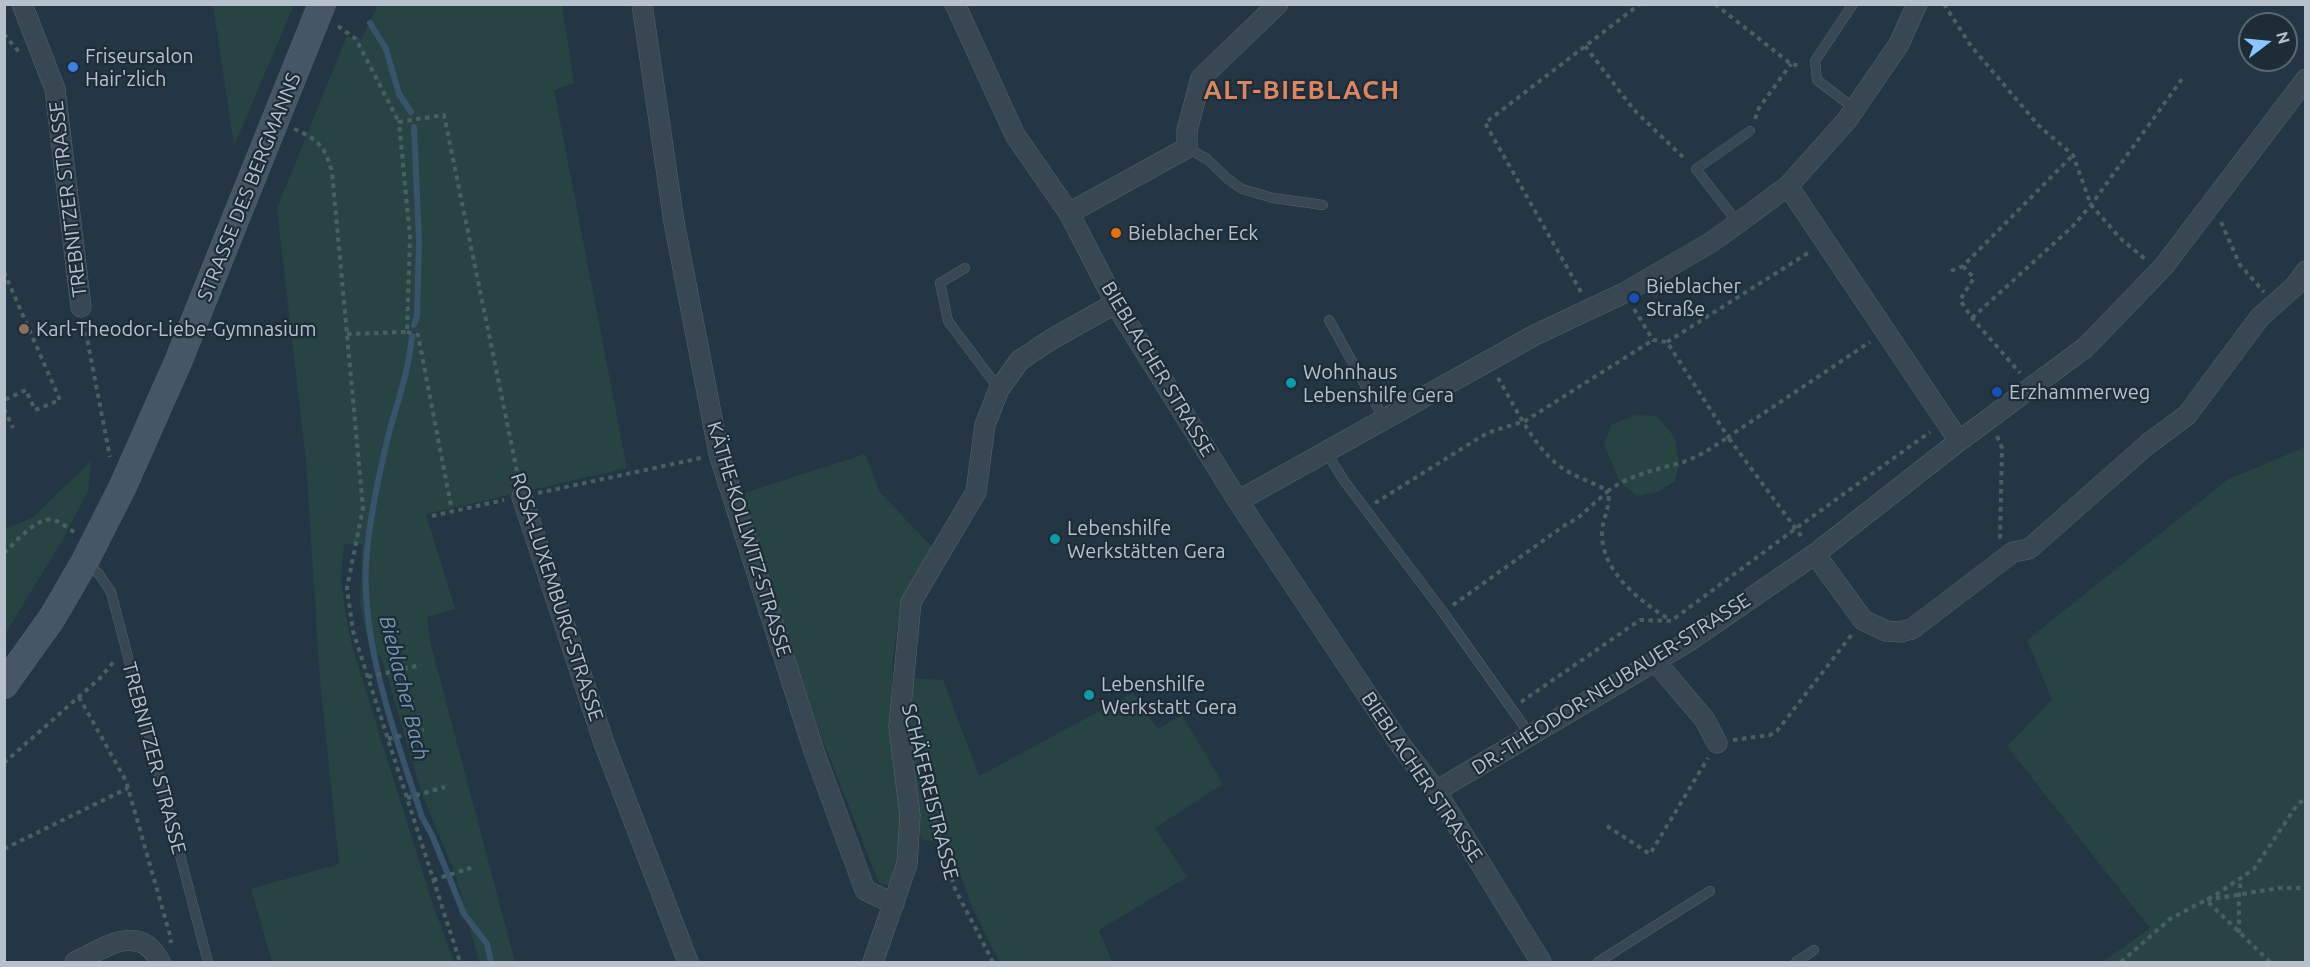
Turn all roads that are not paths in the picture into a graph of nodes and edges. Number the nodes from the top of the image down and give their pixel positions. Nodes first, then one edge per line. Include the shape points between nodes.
1 (22, 4) edge
2 (642, 4) edge
3 (955, 4) edge
4 (1278, 4) edge
5 (1853, 4) edge
6 (1917, 4) edge
7 (320, 8) edge
8 (2306, 79) edge
9 (1855, 109) junction
10 (1750, 130) road end
11 (1187, 148) junction
12 (1788, 186) junction
13 (1323, 205) dead end
14 (1069, 213) junction
15 (1738, 223) junction
16 (965, 268) dead end
17 (2306, 272) edge
18 (1116, 303) junction
19 (81, 307) road end
20 (1329, 321) dead end
21 (999, 389) junction
22 (1384, 419) junction
23 (1959, 441) junction
24 (1326, 452) junction
25 (522, 497) road end
26 (1238, 501) junction
27 (1815, 554) junction
28 (84, 563) junction
29 (1655, 662) junction
30 (4, 685) edge
31 (1531, 736) junction
32 (1717, 743) dead end
33 (1436, 791) junction
34 (1710, 891) dead end
35 (894, 904) junction
36 (1814, 950) dead end
37 (157, 958) edge
38 (75, 963) edge
39 (208, 963) edge
40 (688, 963) edge
41 (873, 963) edge
42 (1541, 963) edge
43 (1598, 963) edge
44 (1796, 963) edge

1 - 19 street, TREBNITZER STRASSE via 55,89
2 - 35 street, KÄTHE-KOLLWITZ-STRASSE via 674,222 719,454 814,751 865,890
3 - 14 street, BIEBLACHER STRASSE via 1015,135
4 - 11 street via 1201,78 1187,130
5 - 9 lane via 1814,67 1817,80
6 - 9 street via 1899,44
7 - 28 main road, STRASSE DES BERGMANNS via 178,362
8 - 23 street, DR.-THEODOR-NEUBAUER-STRASSE via 2160,271 2086,347
9 - 12 street
10 - 15 lane via 1696,169
11 - 13 lane via 1207,159 1242,189
11 - 14 street
12 - 15 street
12 - 23 street
14 - 18 street, BIEBLACHER STRASSE
15 - 22 street via 1624,292 1535,335
16 - 21 lane via 940,283 948,321
17 - 27 street via 2260,317 2187,415 2148,444 2029,549 2005,557 1912,629 1886,631 1863,620
18 - 21 street, SCHÄFEREISTRASSE via 1020,360
18 - 26 street, BIEBLACHER STRASSE
20 - 22 lane
21 - 35 street, SCHÄFEREISTRASSE via 985,425 976,492 911,602 899,727 910,816 907,864
22 - 24 street
23 - 27 street, DR.-THEODOR-NEUBAUER-STRASSE
24 - 26 street
24 - 31 lane
25 - 40 street, ROSA-LUXEMBURG-STRASSE via 604,743
26 - 33 street, BIEBLACHER STRASSE via 1400,744
27 - 29 street, DR.-THEODOR-NEUBAUER-STRASSE
28 - 30 main road, STRASSE DES BERGMANNS via 52,618
28 - 39 lane, TREBNITZER STRASSE via 99,574 111,592
29 - 31 street, DR.-THEODOR-NEUBAUER-STRASSE
29 - 32 street via 1705,720
31 - 33 street, DR.-THEODOR-NEUBAUER-STRASSE
33 - 42 street, BIEBLACHER STRASSE
34 - 43 lane
35 - 41 street, SCHÄFEREISTRASSE
36 - 44 lane
37 - 38 street via 142,942 123,939

